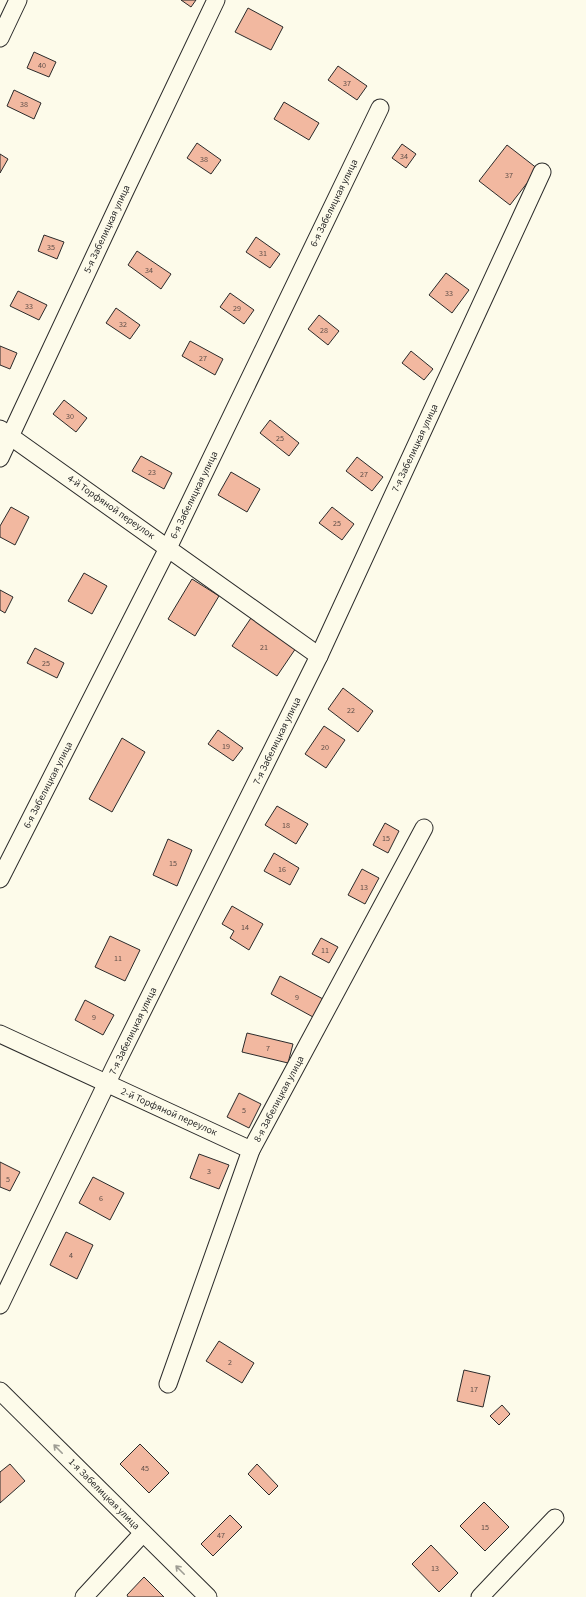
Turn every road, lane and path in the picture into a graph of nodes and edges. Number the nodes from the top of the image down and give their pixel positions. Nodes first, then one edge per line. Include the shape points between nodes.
1 (18, 0) edge
2 (216, 0) edge
3 (0, 38) edge
4 (380, 108) dead end
5 (542, 172) dead end
6 (5, 433) edge
7 (0, 458) edge
8 (168, 548) junction
9 (319, 656) junction
10 (424, 828) dead end
11 (0, 879) edge
12 (0, 1034) edge
13 (106, 1084) junction
14 (251, 1150) junction
15 (0, 1305) edge
16 (168, 1384) dead end
17 (0, 1391) edge
18 (555, 1518) dead end
19 (143, 1533) junction
20 (84, 1597) edge
21 (208, 1597) edge
22 (480, 1597) edge

1 - 3 street
2 - 6 street, 5-я Забелицкая улица
4 - 8 street, 6-я Забелицкая улица
5 - 9 street, 7-я Забелицкая улица
6 - 7 street, 5-я Забелицкая улица
6 - 8 street, 4-й Торфяной переулок
8 - 9 street, 4-й Торфяной переулок
8 - 11 street, 6-я Забелицкая улица
9 - 13 street, 7-я Забелицкая улица
10 - 14 street, 8-я Забелицкая улица
12 - 13 street, 2-й Торфяной переулок
13 - 14 street, 2-й Торфяной переулок
13 - 15 street, 7-я Забелицкая улица
14 - 16 street, 8-я Забелицкая улица
19 -> 17 street, 1-я Забелицкая улица
18 - 22 street
19 - 20 street
21 -> 19 street, 1-я Забелицкая улица

